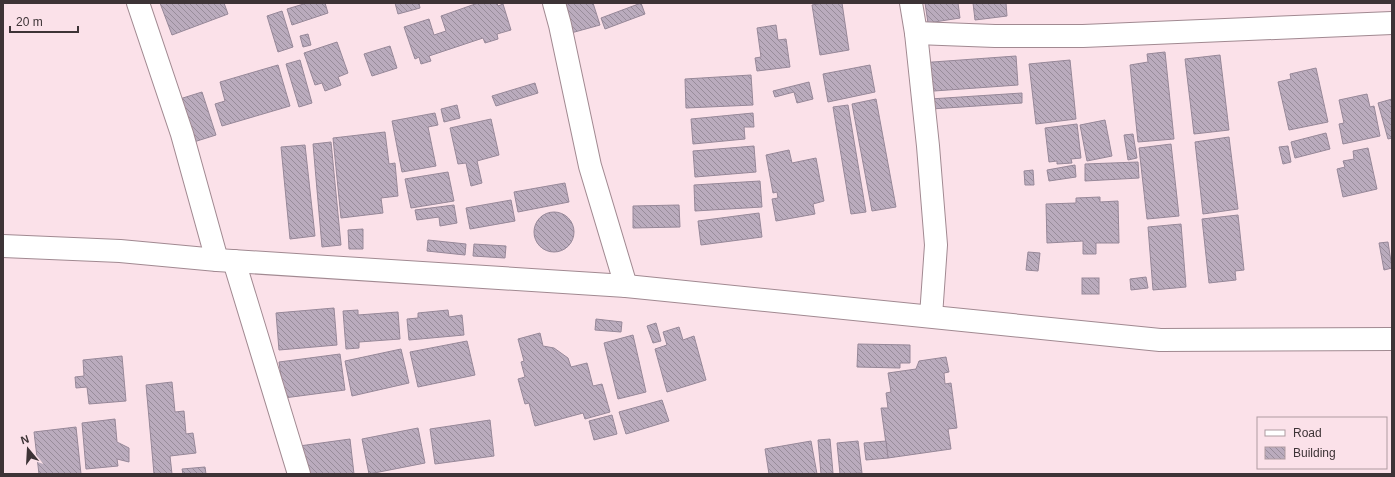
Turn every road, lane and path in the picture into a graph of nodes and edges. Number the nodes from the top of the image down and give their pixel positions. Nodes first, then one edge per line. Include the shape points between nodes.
1 (138, 3) edge
2 (554, 3) edge
3 (911, 3) edge
4 (1392, 23) edge
5 (916, 33) junction
6 (3, 246) edge
7 (226, 260) junction
8 (626, 286) junction
9 (931, 316) junction
10 (1392, 339) edge
11 (298, 474) edge

1 - 7 street
2 - 8 street via 590,166
3 - 5 street
4 - 5 street via 1083,36
5 - 9 street via 936,245
6 - 7 street via 120,250
7 - 8 street
7 - 11 street
8 - 9 street
9 - 10 street via 1160,340

